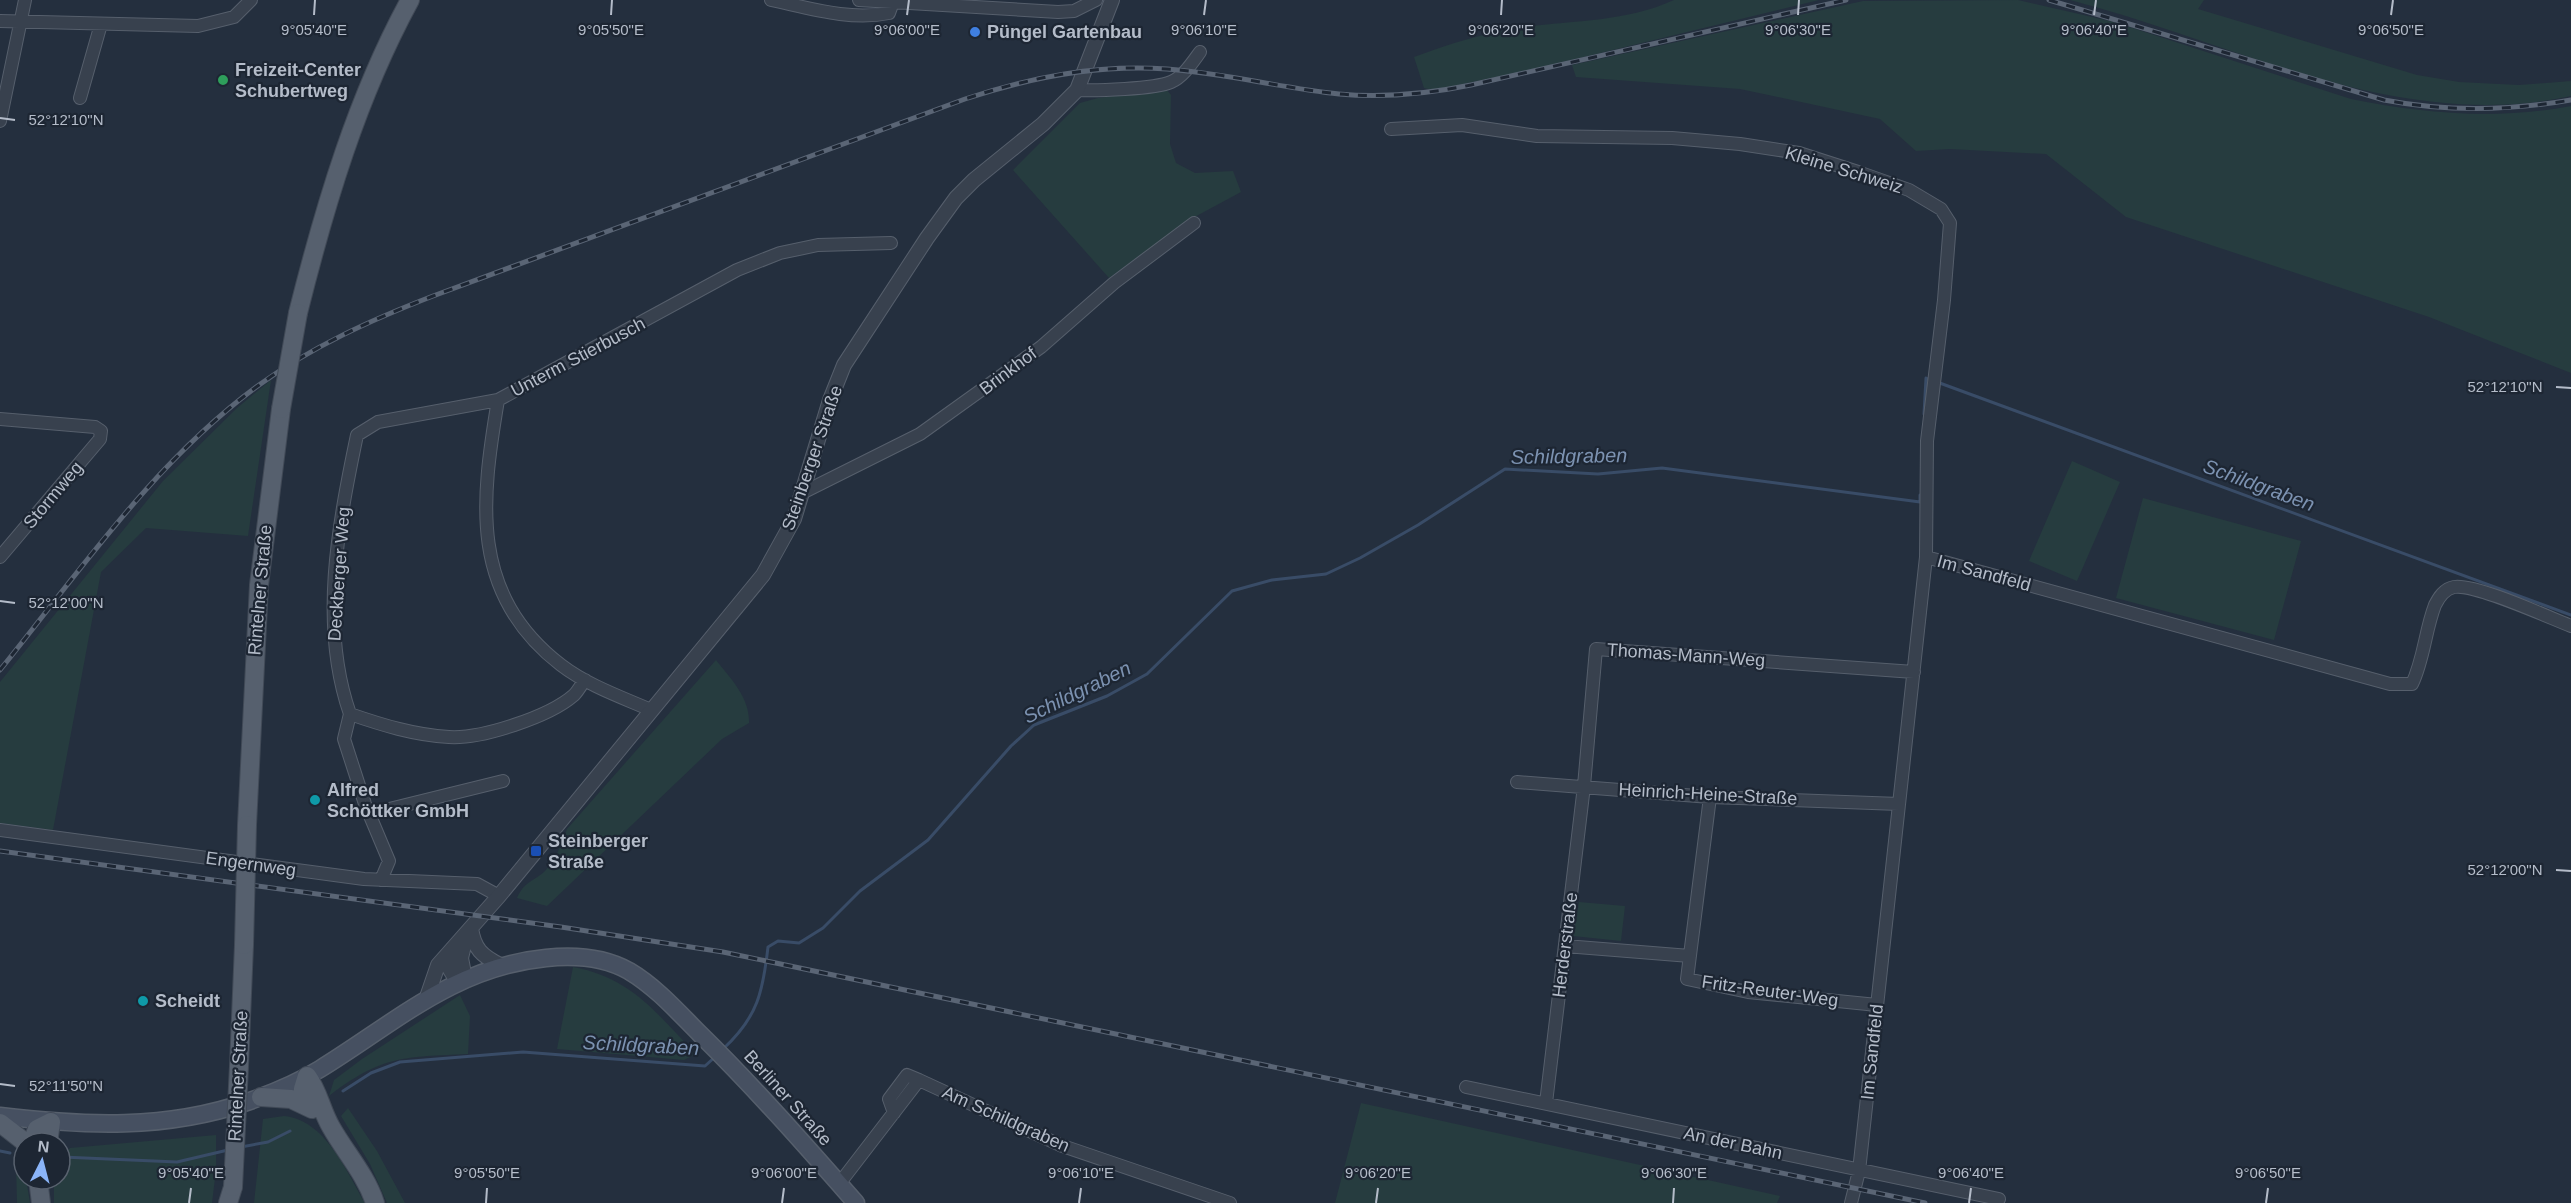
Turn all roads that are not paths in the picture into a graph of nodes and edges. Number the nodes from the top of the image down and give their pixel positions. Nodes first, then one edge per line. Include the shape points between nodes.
1 (25, 0) edge
2 (251, 0) edge
3 (410, 0) edge
4 (771, 0) edge
5 (859, 0) edge
6 (1096, 0) edge
7 (1112, 0) edge
8 (893, 2) junction
9 (958, 3) edge
10 (0, 21) edge
11 (21, 22) junction
12 (101, 24) junction
13 (1200, 52) dead end
14 (1077, 90) junction
15 (80, 98) dead end
16 (0, 121) edge
17 (1391, 129) dead end
18 (1194, 223) dead end
19 (891, 243) dead end
20 (498, 400) junction
21 (0, 419) edge
22 (804, 492) junction
23 (0, 557) edge
24 (1926, 557) junction
25 (2571, 626) edge
26 (1914, 672) junction
27 (585, 680) junction
28 (651, 710) junction
29 (350, 714) junction
30 (503, 781) dead end
31 (1517, 782) dead end
32 (1584, 786) junction
33 (1710, 797) junction
34 (1899, 804) junction
35 (369, 814) junction
36 (0, 830) edge
37 (381, 880) junction
38 (499, 896) junction
39 (469, 932) junction
40 (1565, 946) junction
41 (450, 952) junction
42 (1690, 956) junction
43 (500, 965) junction
44 (461, 981) junction
45 (427, 997) junction
46 (1877, 1005) junction
47 (308, 1076) junction
48 (1466, 1088) dead end
49 (261, 1097) junction
50 (1546, 1103) junction
51 (309, 1106) junction
52 (0, 1116) edge
53 (51, 1122) junction
54 (0, 1123) edge
55 (329, 1124) junction
56 (36, 1131) edge
57 (50, 1131) edge
58 (12, 1132) edge
59 (1860, 1171) junction
60 (839, 1184) junction
61 (232, 1199) edge
62 (1999, 1199) dead end
63 (375, 1203) edge
64 (856, 1203) edge
65 (1230, 1203) edge
66 (1851, 1203) edge

1 - 11 street
2 - 12 street via 234,17 198,26
3 - 61 main road, Rintelner Straße, bridge via 355,120 329,197 298,312 281,409 259,585
4 - 8 street via 870,17 889,13
5 - 8 street
6 - 9 street via 1058,12
7 - 14 street, Steinberger Straße
8 - 9 street
10 - 11 street
11 - 12 street
11 - 16 street
12 - 15 street
13 - 14 street via 1171,82
14 - 22 street, Steinberger Straße via 1043,124 974,180 933,228 844,365
17 - 24 street, Kleine Schweiz via 1462,125 1537,136 1672,138 1740,144 1799,153 1858,172 1909,190 1941,209 1950,223 1928,441
18 - 22 street, Brinkhof via 1114,283 1041,347 920,434
19 - 20 street, Unterm Stierbusch via 818,245 780,253 737,270
20 - 27 street, Unterm Stierbusch via 484,515 497,582 533,638
20 - 29 street, Deckberger Weg via 378,422 357,435 344,498 332,621 335,660
21 - 23 street, Stormweg via 95,427 101,431 100,439
22 - 28 street, Steinberger Straße via 764,575
24 - 25 street, Im Sandfeld via 2390,684 2412,684 2421,665 2435,607 2443,592 2455,587 2473,588
24 - 26 street, Im Sandfeld
26 - 32 street, Thomas-Mann-Weg via 1596,649
26 - 34 street, Im Sandfeld
27 - 28 street, Unterm Stierbusch
27 - 29 street via 574,695 531,719 476,734 420,734
28 - 38 street, Steinberger Straße
29 - 35 street via 344,739
30 - 35 street
31 - 32 street, Heinrich-Heine-Straße
32 - 33 street, Heinrich-Heine-Straße
32 - 40 street, Herderstraße
33 - 34 street, Heinrich-Heine-Straße
33 - 42 street, Fritz-Reuter-Weg
34 - 46 street, Im Sandfeld
35 - 37 street via 389,861
36 - 37 street, Engernweg
37 - 38 street, Engernweg via 477,884
38 - 39 street, Steinberger Straße
39 - 41 street, Steinberger Straße
39 - 43 street via 477,951
39 - 44 street via 461,958
40 - 42 street, Fritz-Reuter-Weg
40 - 50 street, Herderstraße
41 - 44 street via 449,968
41 - 45 street, Steinberger Straße via 438,965
42 - 46 street, Fritz-Reuter-Weg via 1687,979 1748,992
43 - 44 main road, Berliner Straße
43 - 60 main road, Berliner Straße via 587,957 627,970 660,994 720,1053
44 - 45 main road, Berliner Straße
45 - 47 main road, Berliner Straße
46 - 59 street, Im Sandfeld
47 - 49 main road, Berliner Straße
47 - 51 main road via 303,1089
47 - 55 main road
48 - 50 street, An der Bahn
49 - 51 main road via 285,1097
49 - 53 main road, Berliner Straße via 199,1115 156,1122
50 - 59 street, An der Bahn
51 - 55 main road
52 - 53 main road, Berliner Straße
53 - 56 main road
53 - 57 main road
54 - 58 main road
55 - 63 main road via 366,1181
59 - 62 street, An der Bahn
59 - 66 street, Im Sandfeld
60 - 64 main road, Berliner Straße
60 - 65 street, Am Schildgraben via 920,1080 1060,1145

